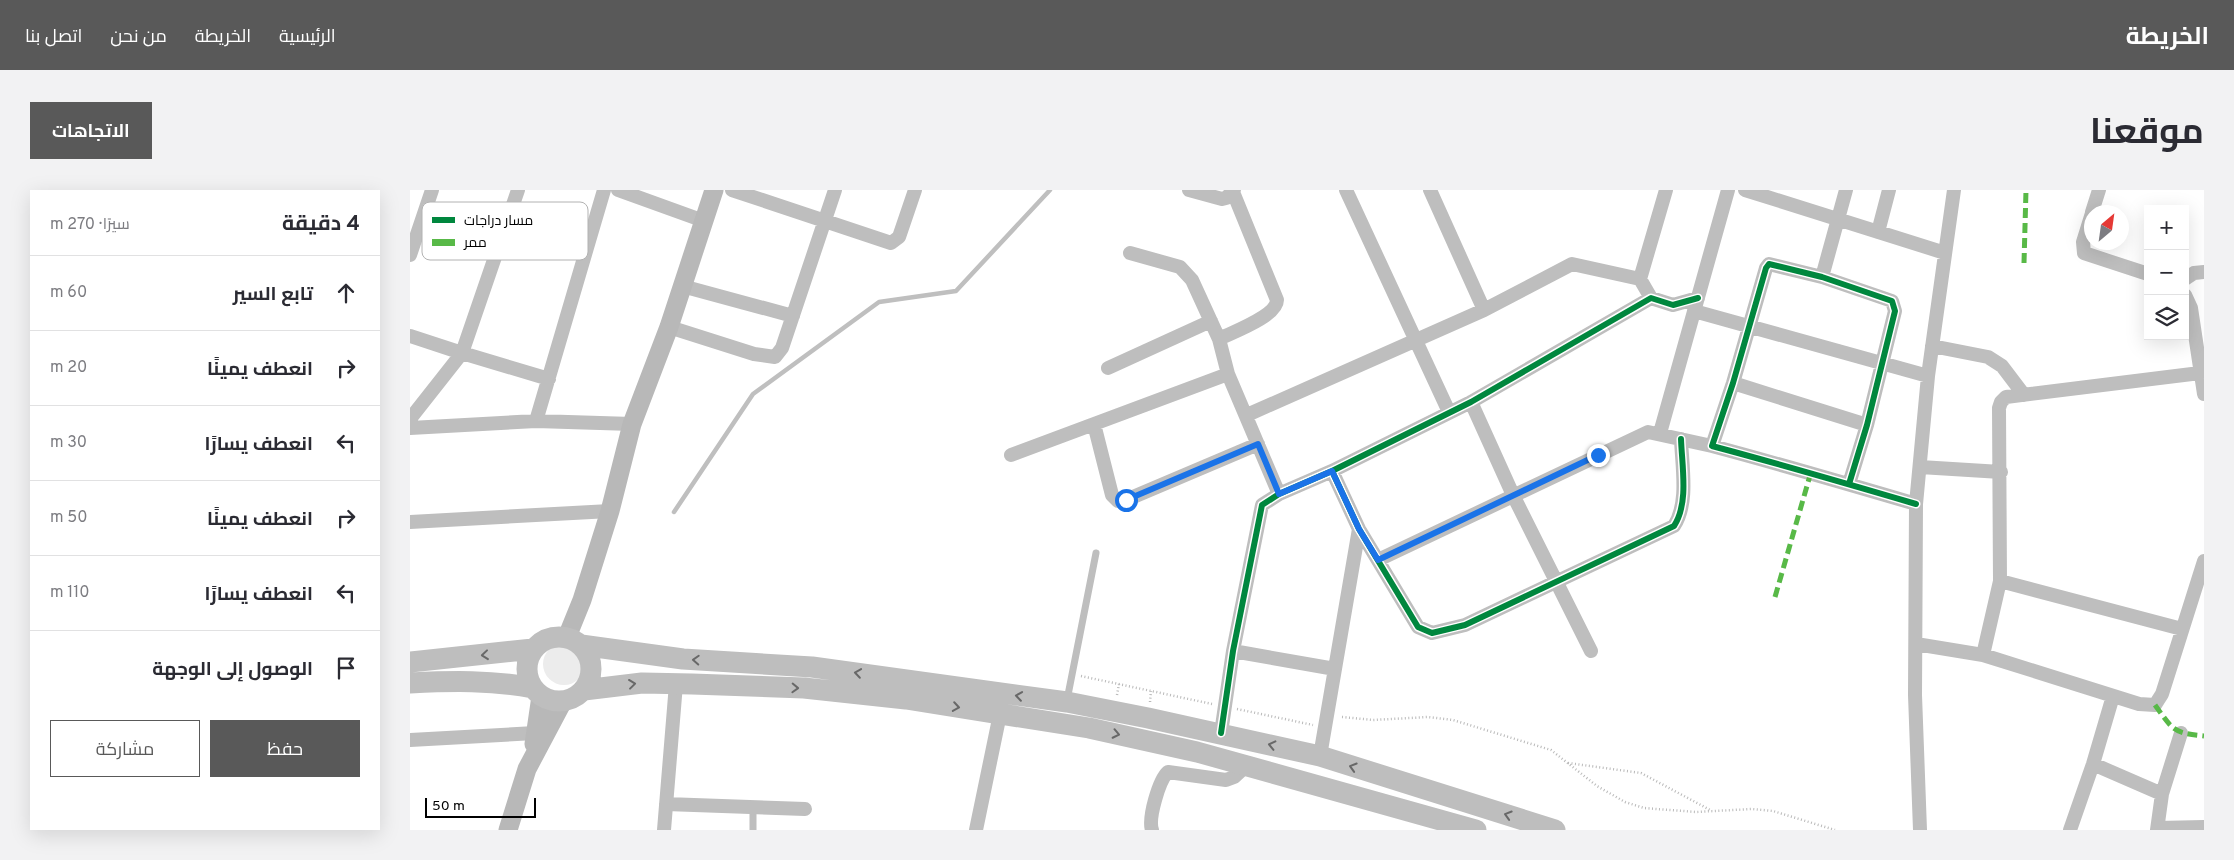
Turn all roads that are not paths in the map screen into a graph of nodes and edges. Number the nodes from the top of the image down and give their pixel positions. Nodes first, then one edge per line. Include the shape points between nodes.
1 (432, 190) edge
2 (518, 190) edge
3 (604, 190) edge
4 (618, 190) edge
5 (714, 190) edge
6 (732, 190) edge
7 (834, 190) edge
8 (915, 190) edge
9 (1189, 190) edge
10 (1346, 190) edge
11 (1430, 190) edge
12 (1666, 190) edge
13 (1728, 190) edge
14 (1745, 190) edge
15 (1846, 190) edge
16 (1889, 190) edge
17 (1954, 190) edge
18 (2099, 190) edge
19 (1233, 191) edge
20 (428, 202) edge
21 (514, 202) edge
22 (2094, 205) edge
23 (422, 220) edge
24 (1838, 220) junction
25 (704, 221) junction
26 (824, 221) junction
27 (1878, 232) junction
28 (2084, 239) edge
29 (588, 245) edge
30 (1130, 253) dead end
31 (1945, 253) junction
32 (410, 255) edge
33 (494, 260) edge
34 (584, 260) edge
35 (2204, 272) edge
36 (2144, 273) edge
37 (1822, 276) junction
38 (2189, 276) edge
39 (1640, 280) junction
40 (682, 286) junction
41 (1651, 298) junction
42 (1698, 298) junction
43 (2189, 304) edge
44 (1484, 310) junction
45 (1694, 311) junction
46 (792, 316) junction
47 (1211, 321) junction
48 (1748, 326) junction
49 (669, 327) junction
50 (410, 336) edge
51 (1219, 338) junction
52 (1415, 342) junction
53 (1932, 346) junction
54 (462, 353) junction
55 (1883, 363) junction
56 (1108, 368) dead end
57 (2200, 373) junction
58 (1228, 374) junction
59 (1928, 376) junction
60 (549, 379) junction
61 (1733, 383) junction
62 (2024, 394) junction
63 (2204, 394) edge
64 (1471, 402) junction
65 (1449, 412) junction
66 (1247, 415) junction
67 (410, 419) edge
68 (536, 421) junction
69 (632, 424) junction
70 (1094, 424) junction
71 (1867, 424) junction
72 (410, 428) edge
73 (1660, 434) junction
74 (1681, 440) junction
75 (1258, 444) junction
76 (1712, 446) junction
77 (1011, 455) dead end
78 (1920, 467) junction
79 (1332, 471) junction
80 (2001, 472) junction
81 (1848, 484) junction
82 (1279, 494) junction
83 (1513, 495) junction
84 (1916, 504) junction
85 (610, 511) junction
86 (410, 522) edge
87 (1359, 529) junction
88 (1096, 553) dead end
89 (1378, 560) junction
90 (2204, 561) edge
91 (2000, 581) junction
92 (1557, 582) junction
93 (2182, 630) junction
94 (574, 641) junction
95 (1916, 644) junction
96 (533, 649) junction
97 (1233, 651) junction
98 (1591, 651) dead end
99 (1983, 655) junction
100 (410, 662) edge
101 (1335, 670) junction
102 (410, 683) edge
103 (676, 684) junction
104 (584, 690) junction
105 (537, 692) junction
106 (2114, 696) junction
107 (563, 701) junction
108 (1067, 702) junction
109 (1000, 714) junction
110 (536, 733) junction
111 (1221, 733) junction
112 (2181, 733) dead end
113 (410, 740) edge
114 (1320, 756) junction
115 (532, 758) junction
116 (2093, 764) junction
117 (1248, 766) junction
118 (2162, 794) junction
119 (666, 804) junction
120 (753, 807) junction
121 (805, 809) dead end
122 (2204, 827) edge
123 (2157, 829) edge
124 (508, 830) edge
125 (664, 830) edge
126 (753, 830) edge
127 (976, 830) edge
128 (1152, 830) edge
129 (1476, 830) edge
130 (1555, 830) edge
131 (1920, 830) edge
132 (2070, 830) edge

1 - 20 street
2 - 21 street
3 - 29 street
4 - 25 street
5 - 25 street
6 - 26 street
7 - 26 street
8 - 26 street via 899,237 894,242
9 - 19 street via 1222,199
10 - 52 street
11 - 44 street
12 - 39 street
13 - 42 street
14 - 24 street
15 - 24 street
16 - 27 street
17 - 31 street
18 - 22 street
19 - 51 street via 1277,305 1271,313
23 - 32 street
24 - 27 street
24 - 37 street
25 - 40 street
26 - 46 street
27 - 31 street
28 - 36 street via 2084,253
30 - 47 street via 1185,270
31 - 53 street
33 - 54 street
34 - 60 street
35 - 38 street
37 - 48 street via 1770,264
37 - 55 street via 1892,301 1895,310
39 - 41 street
39 - 44 street via 1572,264
40 - 46 street
40 - 49 street
41 - 42 street via 1672,305
41 - 64 street
42 - 45 street
43 - 57 street
44 - 52 street
45 - 48 street
45 - 73 street
46 - 49 street via 782,348 775,356 760,355
47 - 51 street
47 - 56 street
48 - 55 street
48 - 61 street
49 - 69 street
50 - 54 street
51 - 58 street
52 - 65 street
52 - 66 street
53 - 59 street
53 - 62 street via 1988,358 2002,366
54 - 60 street
54 - 67 street
55 - 59 street
55 - 71 street
57 - 62 street
57 - 63 street
58 - 66 street
58 - 70 street
59 - 78 street
60 - 68 street
61 - 71 street
61 - 76 street
62 - 80 street via 2006,397 1999,408
64 - 65 street
64 - 83 street
65 - 79 street
66 - 75 street
68 - 69 street
68 - 72 street
69 - 85 street
70 - 75 street via 1112,495 1118,500 1126,500
70 - 77 street
71 - 81 street
73 - 74 street
73 - 83 street via 1648,432
74 - 76 street
74 - 92 street via 1682,502 1680,518 1674,526
75 - 82 street
76 - 81 street
78 - 80 street
78 - 84 street
79 - 82 street
79 - 87 street
80 - 91 street
81 - 84 street
82 - 97 street via 1268,500 1260,511
83 - 89 street
83 - 92 street
84 - 95 street
85 - 86 street
85 - 94 street via 582,600
87 - 89 street
87 - 101 street
88 - 108 lane
89 - 92 street via 1418,627 1432,633 1465,625
90 - 93 street
91 - 93 street
91 - 99 street
92 - 98 street
93 - 106 street via 2162,694 2155,705
94 - 96 main road via 548,638
94 - 104 main road via 588,653 592,672
108 -> 94 main road via 812,667 683,659
95 - 99 street
95 - 131 street
96 -> 100 main road
96 - 105 main road via 526,668
97 - 101 street
97 - 111 street
99 - 106 street
101 - 114 street
102 - 105 main road via 504,682
104 -> 103 main road via 642,683
103 -> 109 main road via 804,688 906,699
103 - 119 street
104 - 107 main road
105 - 107 main road
105 - 110 street
106 - 116 street
107 - 115 street
108 - 111 main road
109 -> 117 main road via 1089,728
109 - 127 street
110 - 113 street
110 - 115 street
114 -> 111 main road
112 - 118 street
130 -> 114 main road
115 - 124 street
116 - 118 street
116 - 132 street
117 - 128 street via 1226,780 1168,772 1163,777 1152,813
117 - 129 main road
118 - 123 street
119 - 120 street
119 - 125 street
120 - 121 street
120 - 126 lane
122 - 123 street

